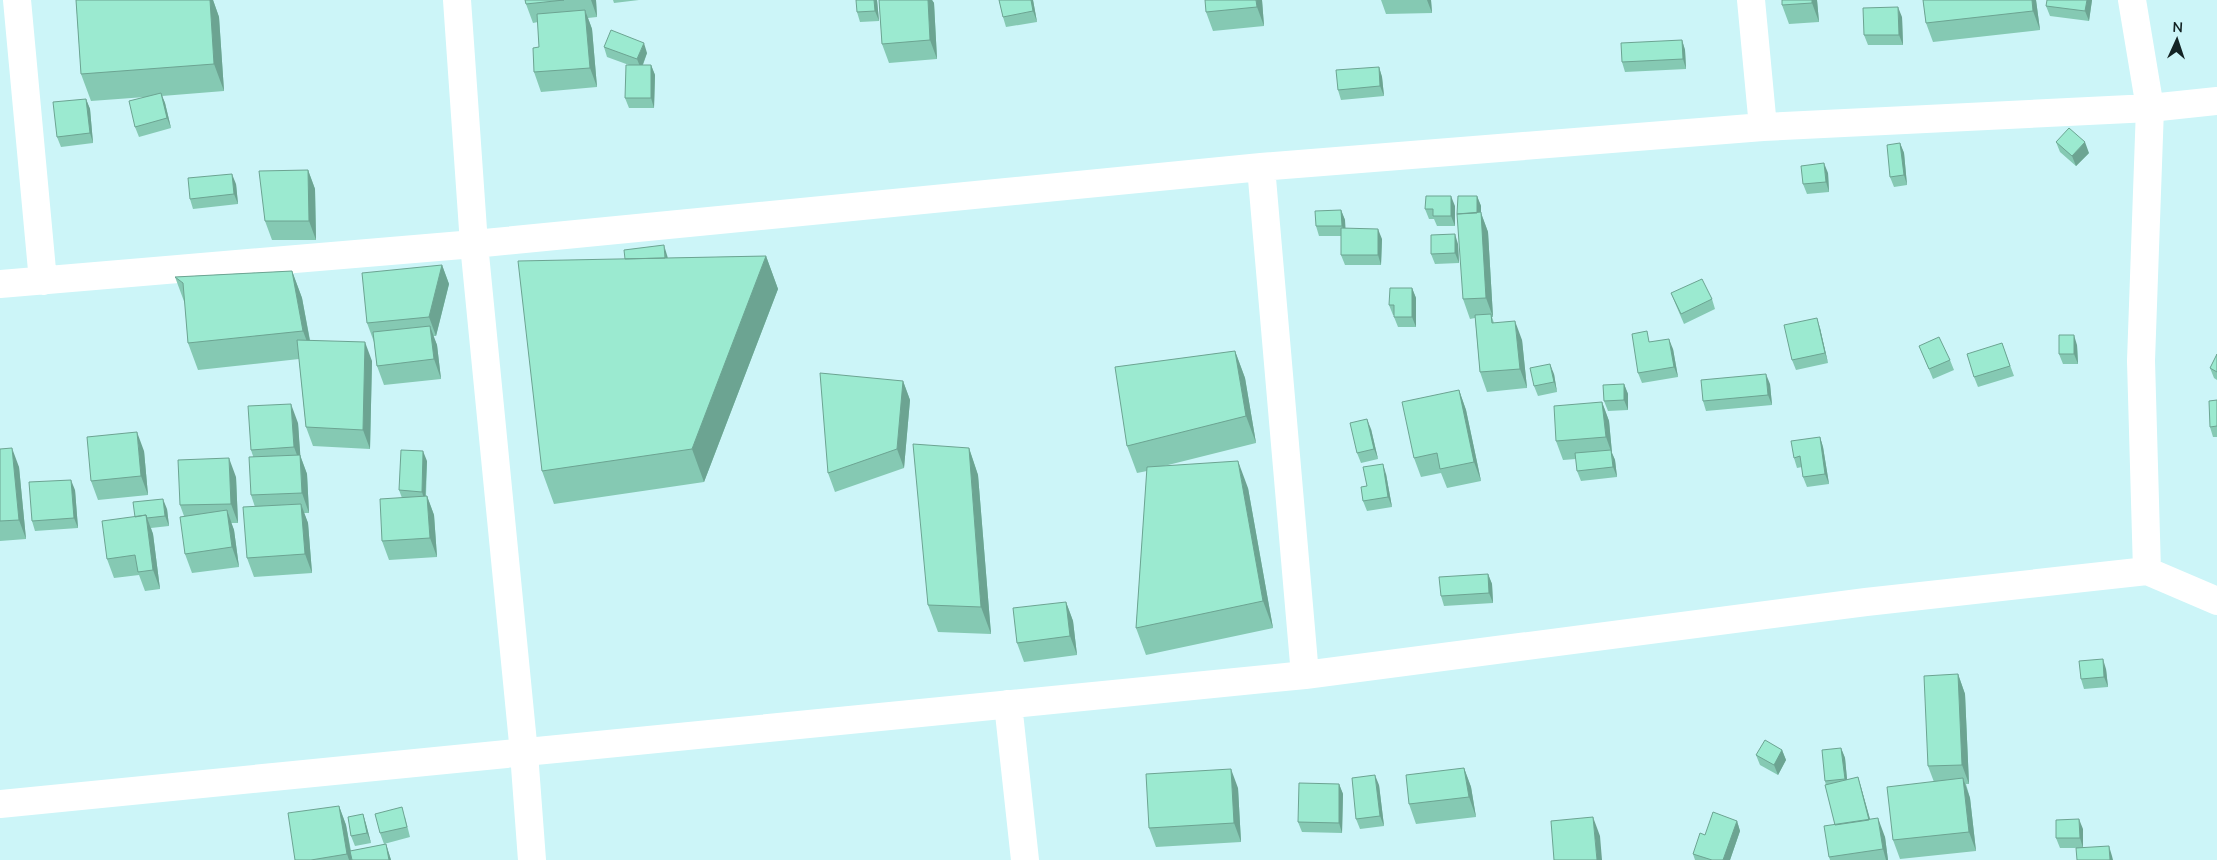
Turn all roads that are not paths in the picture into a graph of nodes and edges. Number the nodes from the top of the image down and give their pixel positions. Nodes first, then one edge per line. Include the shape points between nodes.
1 (17, 0) edge
2 (457, 0) edge
3 (1751, 0) edge
4 (2132, 0) edge
5 (2217, 101) edge
6 (2150, 108) junction
7 (1763, 127) junction
8 (1262, 167) junction
9 (474, 244) junction
10 (43, 280) junction
11 (0, 284) edge
12 (2147, 571) junction
13 (2217, 601) edge
14 (1305, 675) junction
15 (1008, 704) junction
16 (524, 754) junction
17 (0, 804) edge
18 (532, 860) edge
19 (1025, 860) edge

1 - 10 street
2 - 9 street
3 - 7 street
4 - 6 street
5 - 6 street
6 - 7 street
6 - 12 street via 2141,361
7 - 8 street
8 - 9 street
8 - 14 street
9 - 10 street
9 - 16 street
10 - 11 street
12 - 13 street
12 - 14 street via 1866,602
14 - 15 street
15 - 16 street
15 - 19 street
16 - 17 street
16 - 18 street

